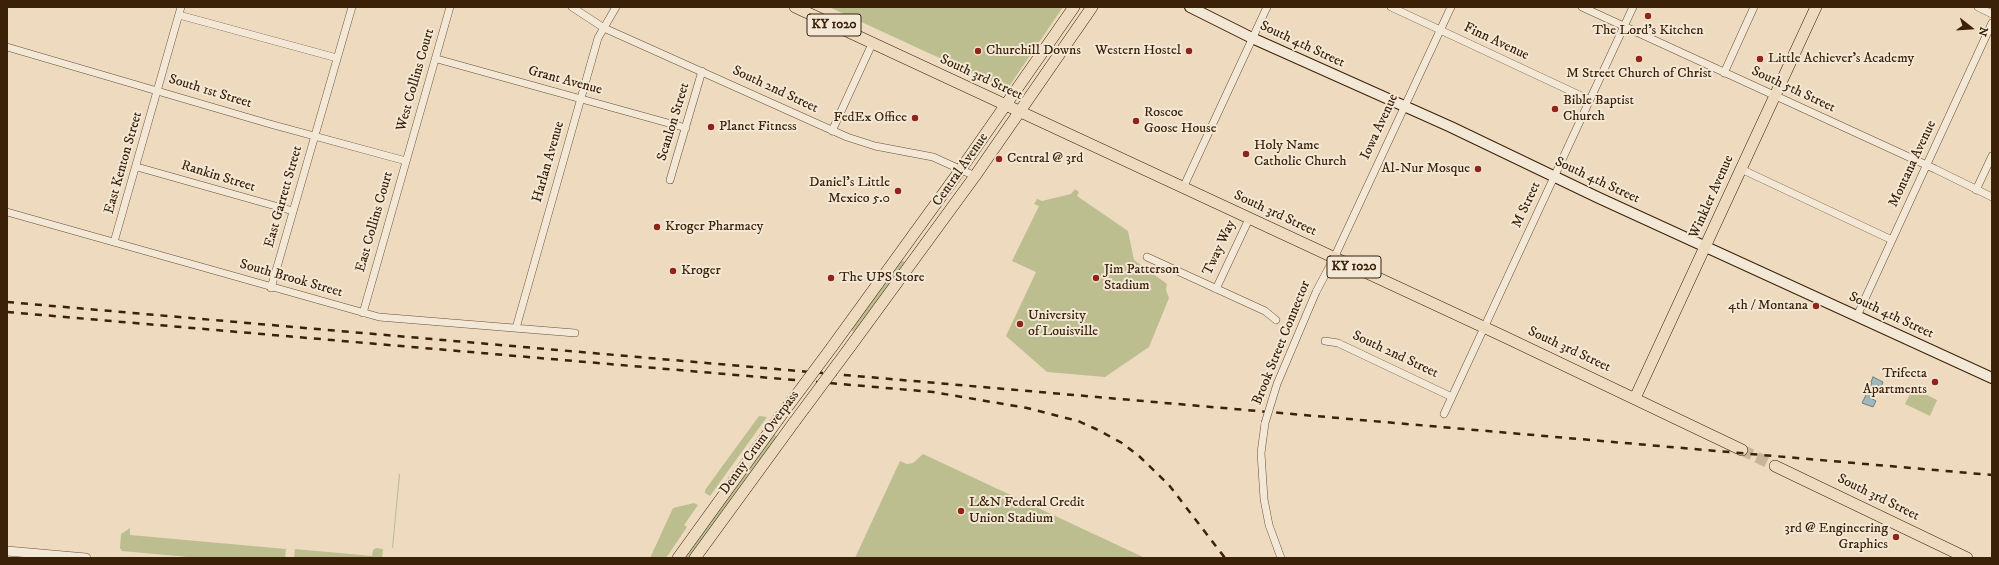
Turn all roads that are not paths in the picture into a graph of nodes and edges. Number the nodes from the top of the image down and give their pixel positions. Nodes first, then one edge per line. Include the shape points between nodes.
1 (181, 7) edge
2 (352, 7) edge
3 (450, 7) edge
4 (572, 7) edge
5 (616, 7) edge
6 (795, 7) edge
7 (1074, 7) edge
8 (1092, 7) edge
9 (1190, 7) edge
10 (1267, 7) edge
11 (1391, 7) edge
12 (1450, 7) edge
13 (1582, 7) edge
14 (1633, 7) edge
15 (1754, 7) edge
16 (1816, 7) edge
17 (1978, 7) edge
18 (1992, 14) edge
19 (179, 15) junction
20 (1992, 23) edge
21 (1624, 27) junction
22 (604, 28) junction
23 (1440, 30) junction
24 (1252, 38) junction
25 (872, 44) junction
26 (7, 47) edge
27 (337, 58) junction
28 (437, 58) junction
29 (702, 71) junction
30 (1724, 73) junction
31 (157, 90) junction
32 (1775, 96) junction
33 (581, 100) junction
34 (1590, 100) junction
35 (1006, 106) junction
36 (1404, 107) junction
37 (1019, 112) junction
38 (686, 128) junction
39 (832, 131) junction
40 (315, 136) junction
41 (1992, 156) edge
42 (406, 161) junction
43 (1927, 165) junction
44 (137, 166) junction
45 (961, 169) junction
46 (1741, 169) junction
47 (975, 176) junction
48 (1554, 177) junction
49 (670, 180) dead end
50 (1183, 188) junction
51 (1976, 190) junction
52 (1992, 197) edge
53 (7, 212) edge
54 (293, 212) junction
55 (1249, 219) junction
56 (1892, 240) junction
57 (114, 242) junction
58 (1706, 246) junction
59 (1147, 257) dead end
60 (1334, 258) junction
61 (272, 288) junction
62 (1216, 289) junction
63 (363, 313) junction
64 (1857, 316) junction
65 (1276, 320) dead end
66 (516, 328) junction
67 (1485, 328) junction
68 (575, 332) dead end
69 (1325, 342) dead end
70 (832, 347) joint
71 (850, 347) joint
72 (1992, 378) edge
73 (1452, 397) junction
74 (1635, 398) junction
75 (1444, 414) dead end
76 (1742, 450) tunnel mouth
77 (1775, 466) tunnel mouth
78 (7, 552) edge
79 (86, 558) edge
80 (678, 558) edge
81 (695, 558) edge
82 (1281, 558) edge
83 (1967, 558) edge

1 - 19 street, East Kenton Street
2 - 27 street, East Garrett Street
3 - 28 street, West Collins Court
4 - 22 street, South 2nd Street
5 - 22 street, Harlan Avenue
6 - 25 main road, South 3rd Street / KY 1020
7 - 35 main road, Central Avenue
8 - 37 main road, Central Avenue
9 - 24 main road, South 4th Street
10 - 24 street
11 - 23 street, Finn Avenue
12 - 23 street, Iowa Avenue
13 - 21 street, South 5th Street
14 - 21 street, M Street
15 - 30 street
16 - 32 main road, Winkler Avenue
17 - 18 street
19 - 27 street
19 - 31 street, East Kenton Street
20 - 43 street, Montana Avenue
21 - 30 street, South 5th Street
21 - 34 street, M Street
22 - 29 street, South 2nd Street
22 - 33 street, Harlan Avenue via 598,38
23 - 34 street, Finn Avenue
23 - 36 street, Iowa Avenue
24 - 36 main road, South 4th Street
24 - 50 street
25 - 35 main road, South 3rd Street / KY 1020
25 - 39 street
26 - 31 street, South 1st Street
27 - 40 street, East Garrett Street
28 - 33 street, Grant Avenue
28 - 42 street, West Collins Court
29 - 38 street, Scanlon Street
29 - 39 street, South 2nd Street
30 - 32 street, South 5th Street
31 - 40 street, South 1st Street
31 - 44 street, East Kenton Street
32 - 43 street, South 5th Street
32 - 46 main road, Winkler Avenue
33 - 38 street, Grant Avenue
33 - 66 street, Harlan Avenue
34 - 48 street, M Street
35 - 37 main road, South 3rd Street / KY 1020
35 - 45 main road, Central Avenue
36 - 48 main road, South 4th Street
36 - 60 street, Iowa Avenue
37 - 47 main road, Central Avenue
37 - 50 main road, South 3rd Street / KY 1020
38 - 49 street, Scanlon Street
39 - 45 street, South 2nd Street via 875,146 933,158
40 - 42 street, South 1st Street
40 - 54 street, East Garrett Street
41 - 51 street
42 - 63 street, East Collins Court
43 - 51 street, South 5th Street
43 - 56 street, Montana Avenue
44 - 54 street, Rankin Street
44 - 57 street, East Kenton Street
45 - 47 street, South 2nd Street
45 - 70 main road, Central Avenue
46 - 56 street
46 - 58 main road, Winkler Avenue
47 - 71 main road, Central Avenue
48 - 58 main road, South 4th Street
48 - 67 street, M Street
50 - 55 main road, South 3rd Street / KY 1020
51 - 52 street, South 5th Street
53 - 57 street, South Brook Street
54 - 61 street, East Garrett Street
55 - 60 main road, South 3rd Street / KY 1020
55 - 62 street, Tway Way
56 - 64 street, Montana Avenue
57 - 61 street, South Brook Street
58 - 64 main road, South 4th Street
58 - 74 main road, Winkler Avenue
59 - 62 street
60 - 67 main road, South 3rd Street / KY 1020
60 - 82 street, Brook Street Connector, bridge via 1316,292 1277,384 1268,410 1263,438 1261,473 1264,499 1269,525
61 - 63 street, South Brook Street
62 - 65 street via 1265,311
63 - 66 street, South Brook Street via 379,317
64 - 72 main road, South 4th Street
66 - 68 street, South Brook Street
67 - 73 street, M Street
67 - 74 main road, South 3rd Street / KY 1020
69 - 73 street, South 2nd Street via 1338,343
70 - 80 main road, Denny Crum Overpass, bridge
71 - 81 main road, Denny Crum Overpass, bridge
73 - 75 street, M Street
74 - 76 main road, South 3rd Street
77 - 83 main road, South 3rd Street
78 - 79 street

